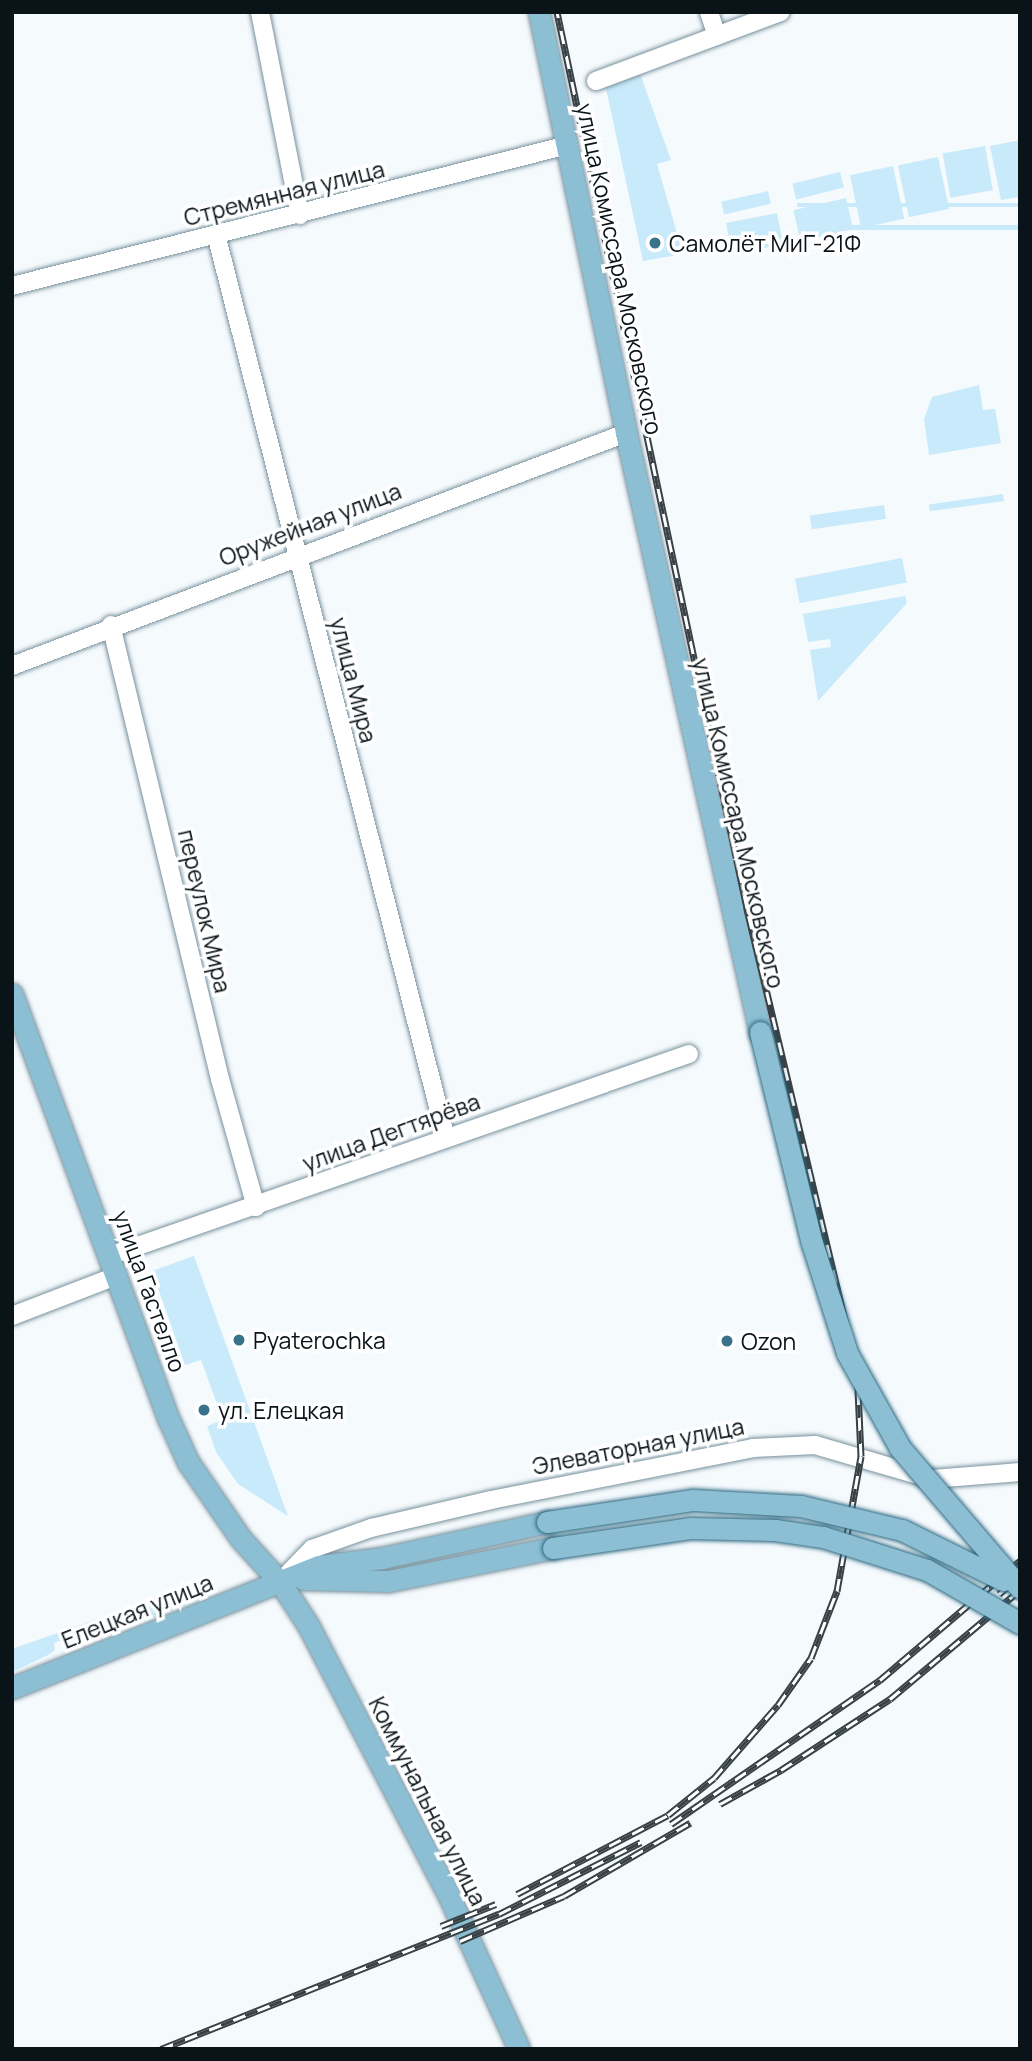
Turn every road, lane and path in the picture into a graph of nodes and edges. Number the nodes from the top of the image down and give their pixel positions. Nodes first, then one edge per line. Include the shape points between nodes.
1 (260, 12) edge
2 (539, 12) edge
3 (709, 12) edge
4 (781, 12) edge
5 (718, 36) junction
6 (596, 81) dead end
7 (568, 145) junction
8 (300, 215) junction
9 (216, 234) junction
10 (12, 286) edge
11 (626, 433) junction
12 (296, 555) junction
13 (111, 625) junction
14 (12, 666) edge
15 (12, 993) edge
16 (690, 1054) dead end
17 (446, 1138) junction
18 (256, 1207) junction
19 (112, 1266) junction
20 (12, 1316) edge
21 (1020, 1472) edge
22 (280, 1582) junction
23 (1020, 1589) edge
24 (1020, 1623) edge
25 (12, 1688) edge
26 (519, 2049) edge

1 - 8 street
2 - 7 main road, улица Комиссара Московского
3 - 5 street
4 - 5 street
5 - 6 street
7 - 8 street, Стремянная улица
7 - 11 main road, улица Комиссара Московского
8 - 9 street, Стремянная улица
9 - 10 street, Стремянная улица
9 - 12 street, улица Мира
11 - 12 street, Оружейная улица
11 - 23 main road, улица Комиссара Московского, bridge via 760,1032 812,1244 847,1353 900,1448
12 - 13 street, Оружейная улица
12 - 17 street, улица Мира
13 - 14 street, Оружейная улица
13 - 18 street, переулок Мира via 220,1080
15 - 19 main road, улица Гастелло
16 - 17 street, улица Дегтярёва
17 - 18 street, улица Дегтярёва
18 - 19 street, улица Дегтярёва
19 - 20 street, улица Дегтярёва
19 - 22 main road, улица Гастелло via 188,1462 241,1539
21 - 22 street, Элеваторная улица via 932,1479 814,1445 753,1448 372,1528 312,1549
22 - 23 main road, bridge via 319,1566 382,1558 547,1521 693,1500 801,1506 902,1530
22 - 24 main road, bridge via 324,1577 389,1581 553,1548 690,1528 775,1530 823,1537 927,1570
22 - 25 main road, Елецкая улица
22 - 26 main road, Коммунальная улица via 337,1678 449,1896

